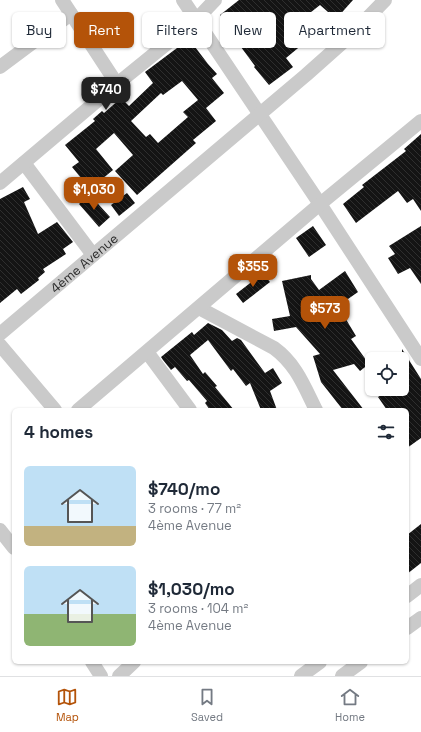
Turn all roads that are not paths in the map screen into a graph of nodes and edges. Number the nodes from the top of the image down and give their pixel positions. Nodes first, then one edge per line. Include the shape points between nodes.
1 (62, 0) edge
2 (183, 0) edge
3 (215, 0) edge
4 (385, 0) edge
5 (191, 12) edge
6 (204, 12) edge
7 (71, 14) junction
8 (212, 44) edge
9 (161, 48) edge
10 (0, 67) edge
11 (117, 84) junction
12 (259, 114) junction
13 (421, 122) edge
14 (24, 163) junction
15 (0, 183) edge
16 (320, 204) junction
17 (93, 255) junction
18 (199, 308) junction
19 (0, 334) edge
20 (0, 345) edge
21 (147, 352) junction
22 (421, 359) edge
23 (53, 408) edge
24 (80, 408) edge
25 (189, 408) edge
26 (315, 408) edge
27 (0, 530) edge
28 (12, 545) edge
29 (421, 585) edge
30 (409, 594) edge
31 (421, 618) edge
32 (409, 627) edge
33 (93, 664) edge
34 (132, 664) edge
35 (317, 664) edge
36 (357, 664) edge
37 (101, 676) edge
38 (119, 676) edge
39 (302, 676) edge
40 (342, 676) edge

1 - 7 street
2 - 5 street
3 - 6 street
4 - 12 street, 4ème Avenue via 351,35
7 - 10 street
7 - 11 street
8 - 12 street
9 - 11 street
11 - 14 street
12 - 16 street
12 - 17 street, 4ème Avenue
13 - 16 street
14 - 15 street
14 - 17 street
16 - 18 street
16 - 22 street
17 - 19 street, 4ème Avenue
18 - 21 street
18 - 26 street via 285,356 294,367
20 - 23 street
21 - 24 street
21 - 25 street
27 - 28 street
29 - 30 street
31 - 32 street
33 - 37 street
34 - 38 street
35 - 39 street
36 - 40 street

